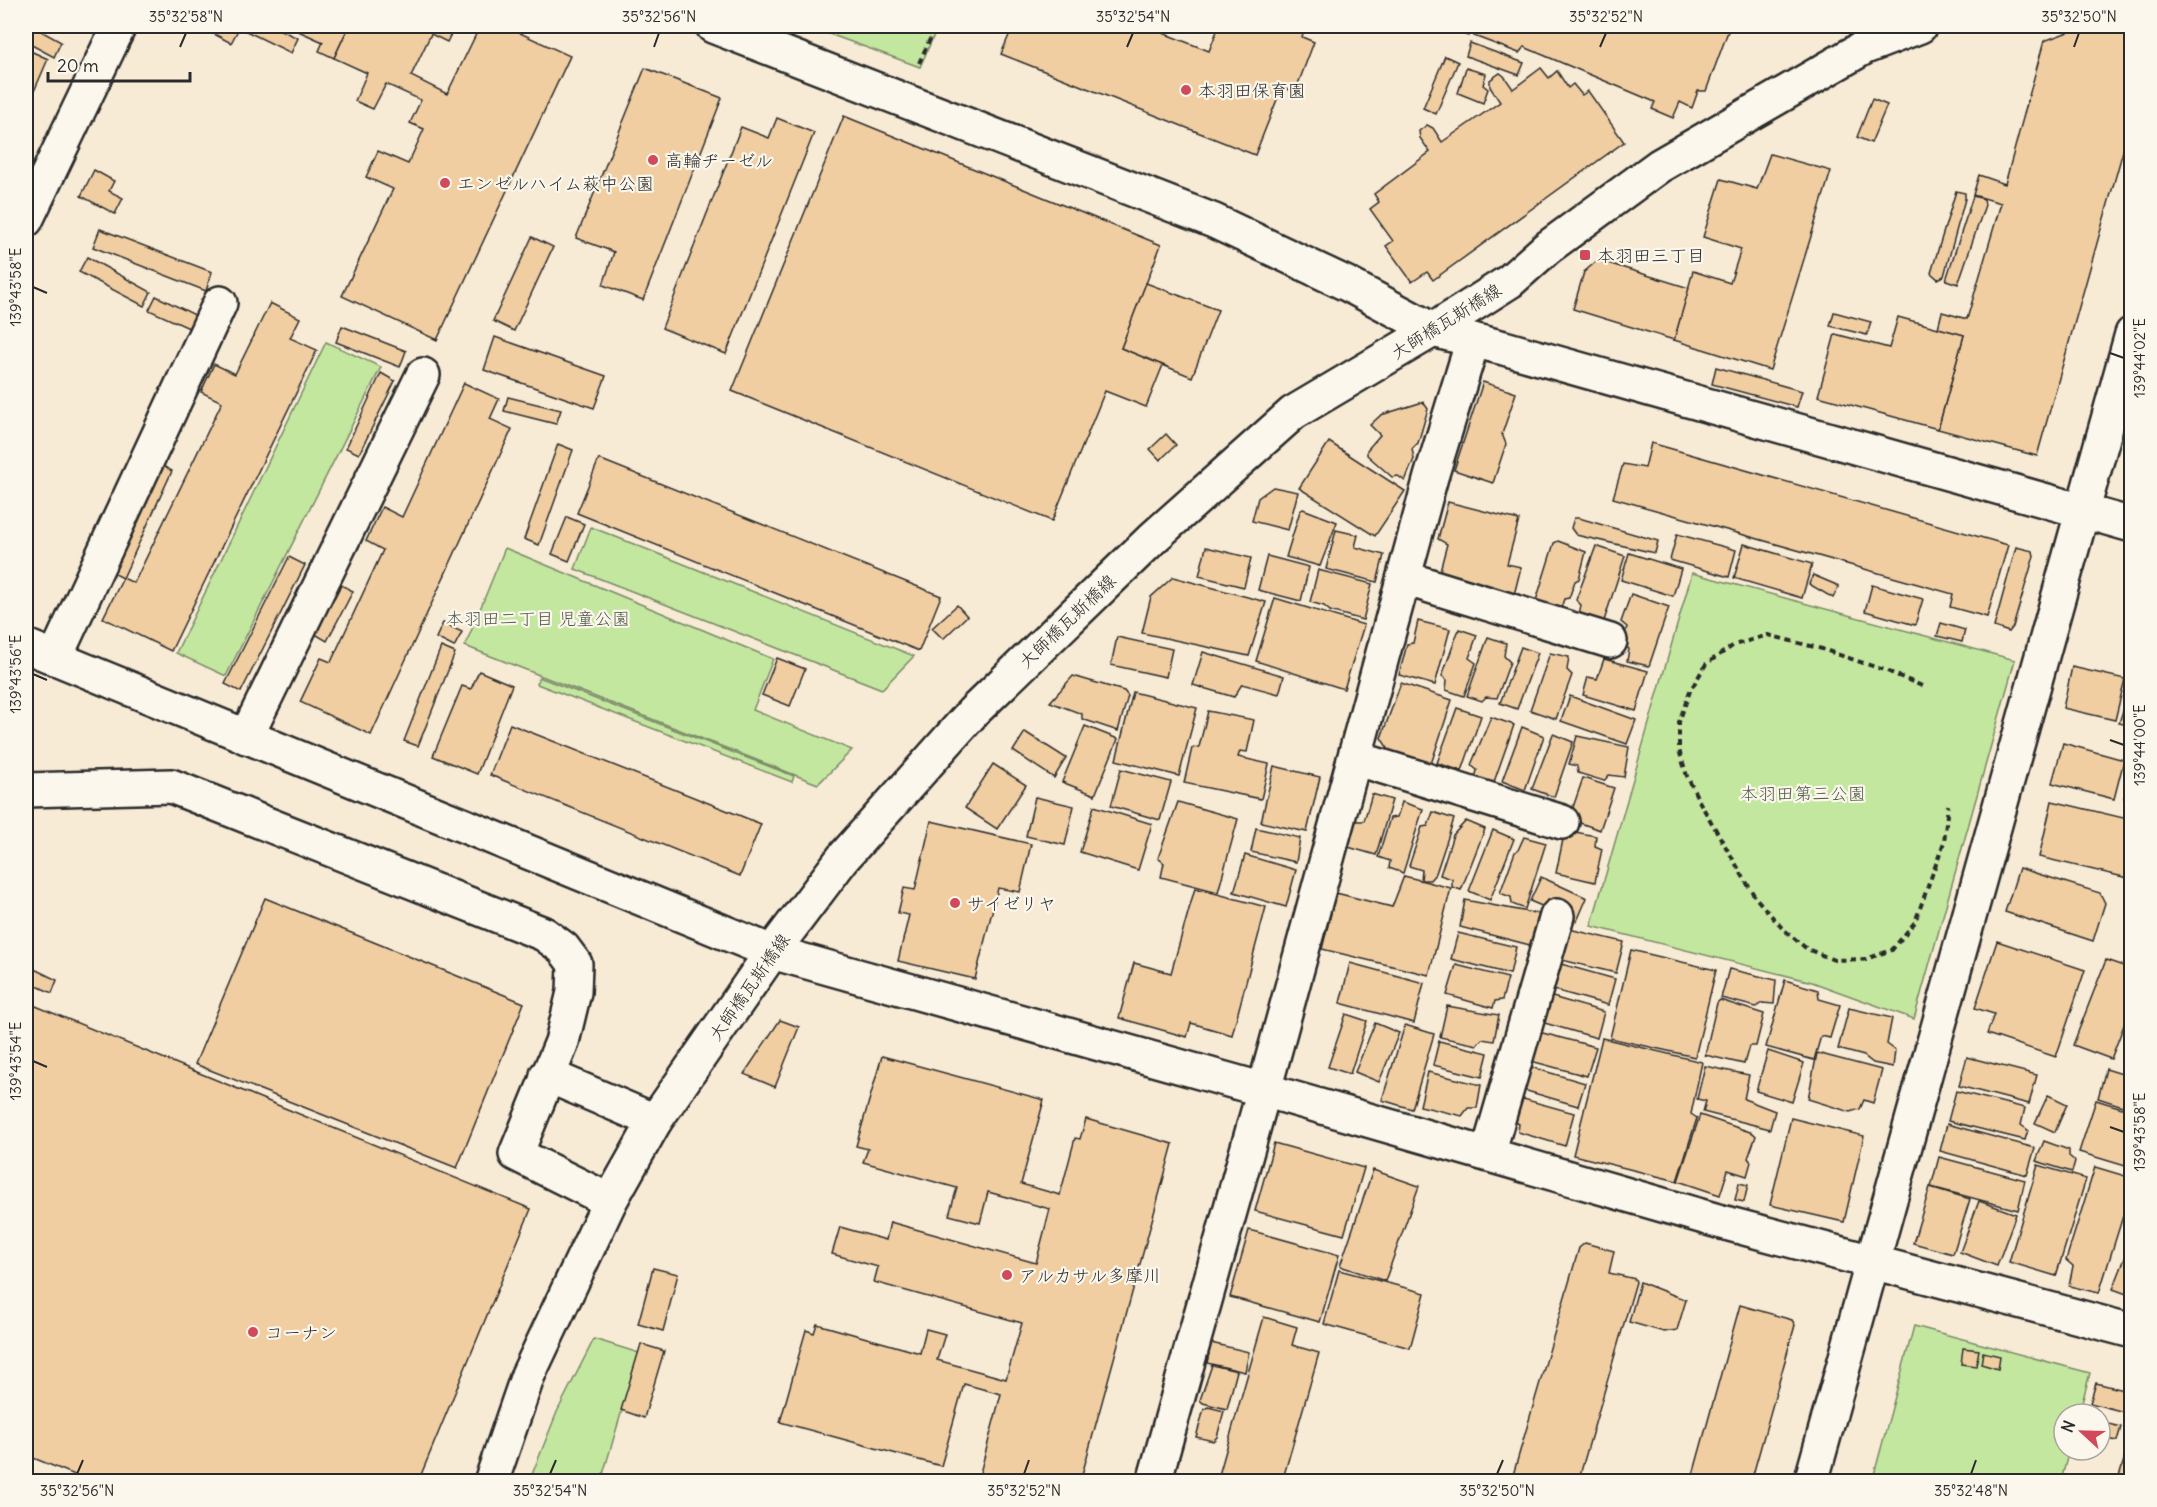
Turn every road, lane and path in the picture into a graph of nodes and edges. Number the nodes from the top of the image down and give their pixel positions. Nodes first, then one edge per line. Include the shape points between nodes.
1 (119, 26) edge
2 (713, 26) edge
3 (1920, 26) edge
4 (26, 220) edge
5 (220, 303) dead end
6 (1433, 330) junction
7 (2132, 334) edge
8 (1473, 340) junction
9 (423, 375) dead end
10 (2081, 510) junction
11 (2132, 525) edge
12 (1404, 578) junction
13 (1610, 641) dead end
14 (26, 646) edge
15 (55, 658) junction
16 (1922, 686) dead end
17 (246, 737) junction
18 (1355, 758) junction
19 (26, 790) edge
20 (1948, 805) dead end
21 (1562, 822) dead end
22 (1557, 916) dead end
23 (772, 952) junction
24 (547, 1075) junction
25 (1264, 1090) junction
26 (655, 1121) junction
27 (1488, 1154) junction
28 (610, 1201) junction
29 (1873, 1261) junction
30 (2132, 1331) edge
31 (491, 1482) edge
32 (1154, 1482) edge
33 (1811, 1482) edge

1 - 4 street
2 - 6 street via 1214,221
3 - 6 street, 大師橋瓦斯橋線 via 1865,47 1659,166 1547,248 1510,281
5 - 15 street
6 - 8 street
6 - 23 street, 大師橋瓦斯橋線 via 1293,413 1154,537 974,712 843,858
7 - 10 street
8 - 10 street
8 - 12 street
9 - 17 street
10 - 11 street
10 - 29 street
12 - 13 street
12 - 18 street
14 - 15 street
15 - 17 street
16 - 20 path via 1822,649 1768,634 1734,645 1706,664 1690,691 1679,722 1679,750 1700,801 1755,897 1807,949 1834,960 1866,959 1892,950 1915,921 1944,842
17 - 23 street
18 - 21 street
18 - 25 street
19 - 24 street via 171,786 544,934 563,948 575,964 566,1029
22 - 27 street
23 - 25 street
23 - 26 street, 大師橋瓦斯橋線
24 - 26 street
24 - 28 street via 516,1154
25 - 27 street
25 - 32 street
26 - 28 street, 大師橋瓦斯橋線
27 - 29 street
28 - 31 street, 大師橋瓦斯橋線 via 528,1375
29 - 30 street
29 - 33 street

